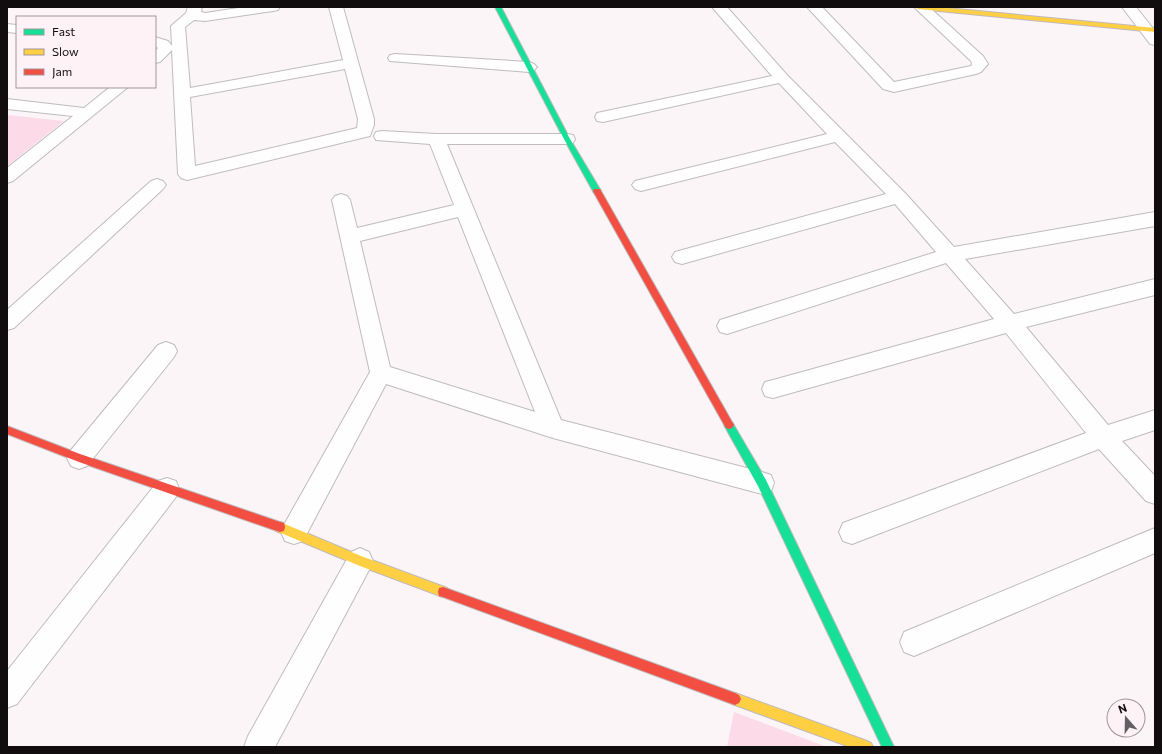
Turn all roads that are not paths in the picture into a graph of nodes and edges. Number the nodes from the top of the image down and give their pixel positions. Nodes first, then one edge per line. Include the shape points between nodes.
1 (273, 7) edge
2 (336, 7) edge
3 (498, 7) edge
4 (719, 7) edge
5 (814, 7) edge
6 (918, 7) edge
7 (921, 7) edge
8 (1129, 7) edge
9 (194, 12) edge
10 (1150, 29) edge
11 (156, 42) edge
12 (1155, 42) edge
13 (156, 58) edge
14 (395, 58) dead end
15 (351, 63) junction
16 (529, 67) junction
17 (782, 78) junction
18 (119, 88) edge
19 (182, 94) junction
20 (7, 104) edge
21 (88, 113) junction
22 (603, 117) dead end
23 (382, 136) dead end
24 (839, 136) junction
25 (436, 139) junction
26 (568, 139) junction
27 (7, 177) edge
28 (157, 185) dead end
29 (641, 185) dead end
30 (898, 197) junction
31 (341, 200) dead end
32 (464, 209) junction
33 (1155, 219) edge
34 (349, 237) junction
35 (950, 255) junction
36 (682, 257) dead end
37 (1155, 287) edge
38 (7, 322) edge
39 (1010, 323) junction
40 (727, 326) dead end
41 (166, 350) dead end
42 (381, 373) junction
43 (773, 389) dead end
44 (1155, 420) edge
45 (553, 428) junction
46 (7, 430) edge
47 (1103, 437) junction
48 (79, 458) junction
49 (762, 483) junction
50 (167, 489) junction
51 (1155, 493) edge
52 (294, 532) junction
53 (852, 532) dead end
54 (1155, 540) edge
55 (360, 560) junction
56 (914, 642) dead end
57 (7, 694) edge
58 (259, 747) edge
59 (867, 747) edge
60 (888, 747) edge

1 - 9 street via 205,17
2 - 15 street
3 - 16 street
4 - 17 street
5 - 7 street via 889,86 976,70 980,64 978,59
6 - 7 street
7 - 10 street
8 - 10 street
9 - 19 street via 178,26
10 - 12 street
11 - 13 street via 166,48
14 - 16 street
15 - 19 street
15 - 19 street via 366,119 364,132 187,174
16 - 26 street
17 - 22 street
17 - 24 street
18 - 21 street
20 - 21 street
21 - 27 street
23 - 25 street
24 - 29 street
24 - 30 street
25 - 26 street
25 - 32 street
26 - 49 street
28 - 38 street
30 - 35 street
30 - 36 street
31 - 34 street
32 - 34 street
32 - 45 street
33 - 35 street
34 - 42 street
35 - 39 street
35 - 40 street
37 - 39 street
39 - 43 street
39 - 47 street
41 - 48 street
42 - 45 street
42 - 52 street
44 - 47 street
45 - 49 street
46 - 48 street
47 - 51 street
47 - 53 street
48 - 50 street
49 - 60 street
50 - 52 street
50 - 57 street
52 - 55 street
54 - 56 street
55 - 58 street
55 - 59 street

